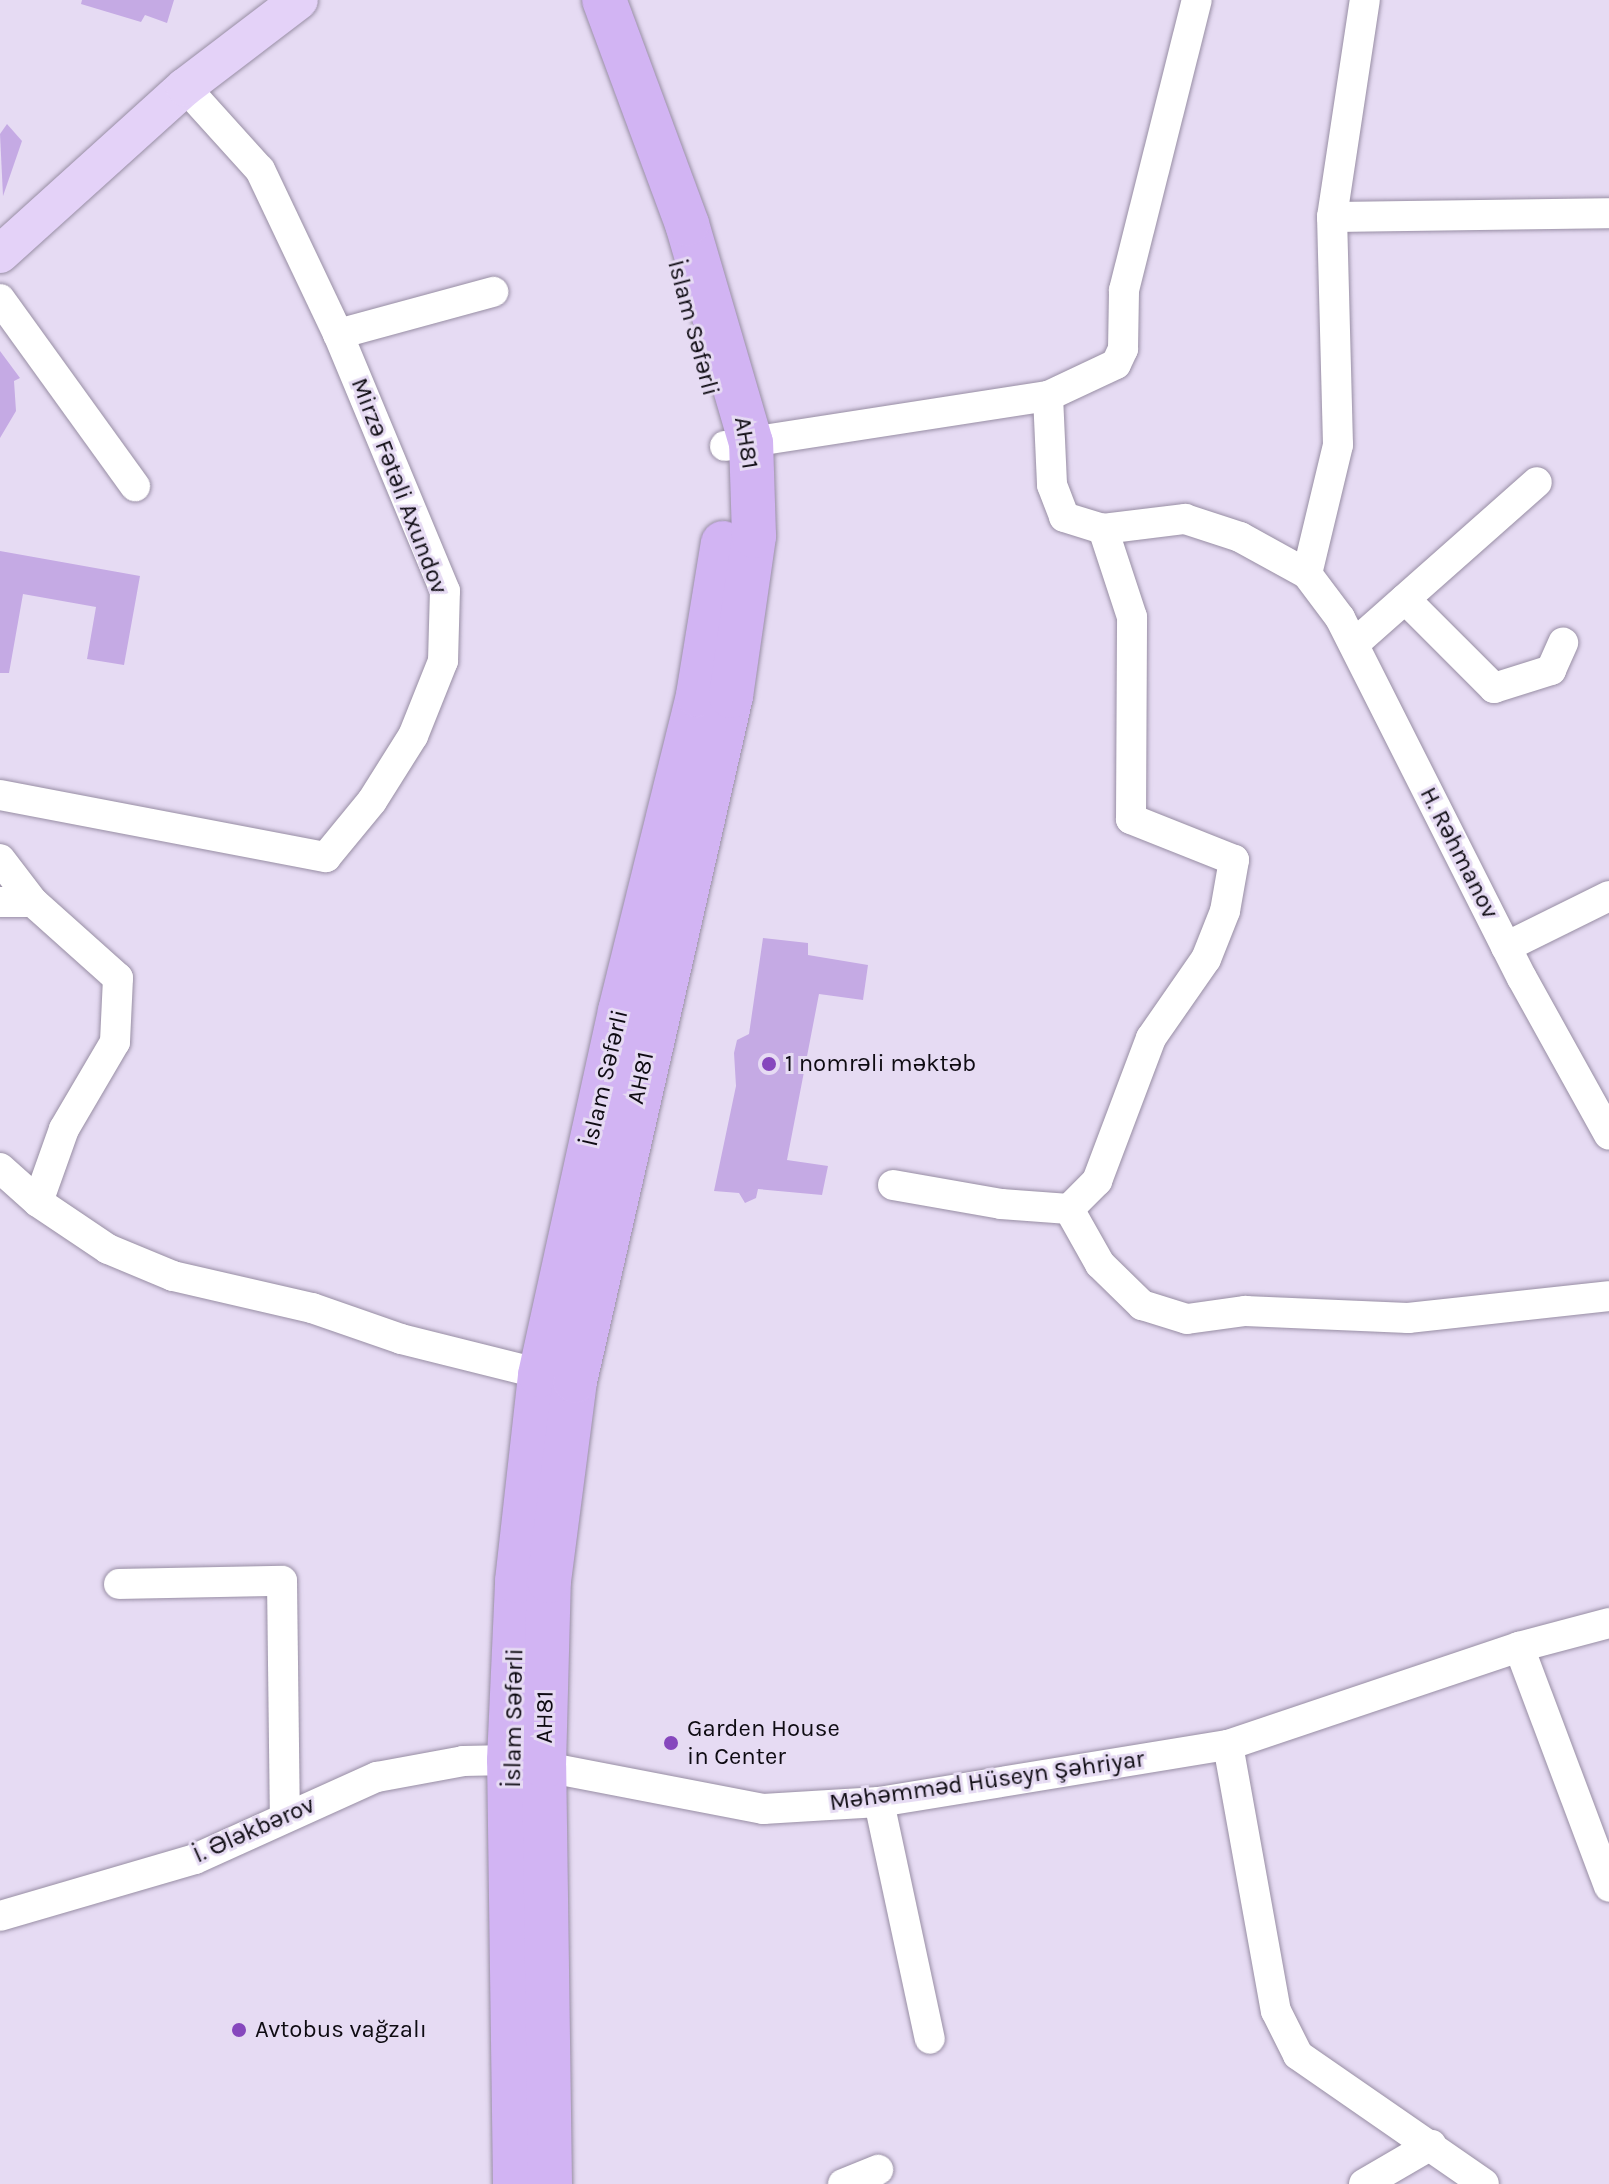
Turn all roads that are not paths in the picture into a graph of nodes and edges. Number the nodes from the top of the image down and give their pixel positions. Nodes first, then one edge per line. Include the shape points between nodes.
1 (299, 0) edge
2 (582, 0) edge
3 (604, 0) edge
4 (1197, 0) edge
5 (1365, 0) edge
6 (185, 87) junction
7 (1609, 213) edge
8 (1332, 217) junction
9 (0, 254) edge
10 (493, 292) dead end
11 (0, 299) edge
12 (338, 334) junction
13 (1048, 396) junction
14 (738, 444) junction
15 (1537, 482) dead end
16 (135, 486) dead end
17 (1103, 529) junction
18 (1307, 574) junction
19 (1405, 599) junction
20 (1563, 643) dead end
21 (1354, 644) junction
22 (0, 795) edge
23 (0, 859) edge
24 (1609, 896) edge
25 (0, 902) edge
26 (33, 902) junction
27 (1506, 947) junction
28 (1609, 1133) edge
29 (0, 1168) edge
30 (893, 1185) dead end
31 (38, 1202) junction
32 (1069, 1209) junction
33 (1609, 1296) edge
34 (558, 1378) junction
35 (119, 1584) dead end
36 (1609, 1623) edge
37 (1519, 1647) junction
38 (1228, 1745) junction
39 (527, 1763) junction
40 (879, 1802) junction
41 (285, 1814) junction
42 (1609, 1887) edge
43 (0, 1916) edge
44 (930, 2039) dead end
45 (1431, 2145) junction
46 (878, 2170) dead end
47 (515, 2184) edge
48 (550, 2184) edge
49 (843, 2184) edge
50 (1364, 2184) edge
51 (1484, 2184) edge

1 - 6 main road
2 - 14 highway, İslam Səfərli via 669,235
3 - 14 highway, AH81 via 687,224
4 - 13 street via 1124,290 1123,349 1116,364
5 - 8 street via 1350,126
6 - 9 main road
6 - 12 street, Mirzə Fətəli Axundov via 260,170
7 - 8 street
8 - 18 street via 1338,445
10 - 12 street
11 - 16 street
12 - 22 street, Mirzə Fətəli Axundov via 445,591 443,661 413,736 372,801 326,857
13 - 14 street
13 - 17 street via 1052,485 1064,517
14 - 34 highway, AH81 via 754,536 731,696
15 - 19 street
17 - 18 street via 1185,519 1240,537
17 - 32 street via 1132,617 1131,819 1234,860 1225,911 1206,959 1151,1038 1097,1181
18 - 21 street, H. Rəhmanov
19 - 20 street via 1494,688 1551,670
19 - 21 street
21 - 27 street, H. Rəhmanov
23 - 26 street
24 - 27 street
25 - 26 street
26 - 31 street via 118,978 121,1008 115,1042 64,1129
27 - 28 street, H. Rəhmanov
29 - 31 street
30 - 32 street via 1001,1204
31 - 34 street via 108,1249 173,1276 312,1308 401,1339
32 - 33 street via 1100,1264 1142,1305 1187,1319 1245,1311 1408,1318
34 - 39 highway, AH81 via 549,1581
35 - 41 street via 282,1581
36 - 37 street, Məhəmməd Hüseyn Şəhriyar
37 - 38 street, Məhəmməd Hüseyn Şəhriyar
37 - 42 street
38 - 40 street, Məhəmməd Hüseyn Şəhriyar
38 - 45 street via 1276,2011 1298,2055
39 - 40 street, Məhəmməd Hüseyn Şəhriyar via 763,1809
39 - 41 street, İ. Ələkbərov via 463,1761 377,1777
39 - 47 highway, İslam Səfərli
39 - 48 highway, AH81
40 - 44 street
41 - 43 street, İ. Ələkbərov via 195,1859
45 - 50 street
45 - 51 street
46 - 49 street

